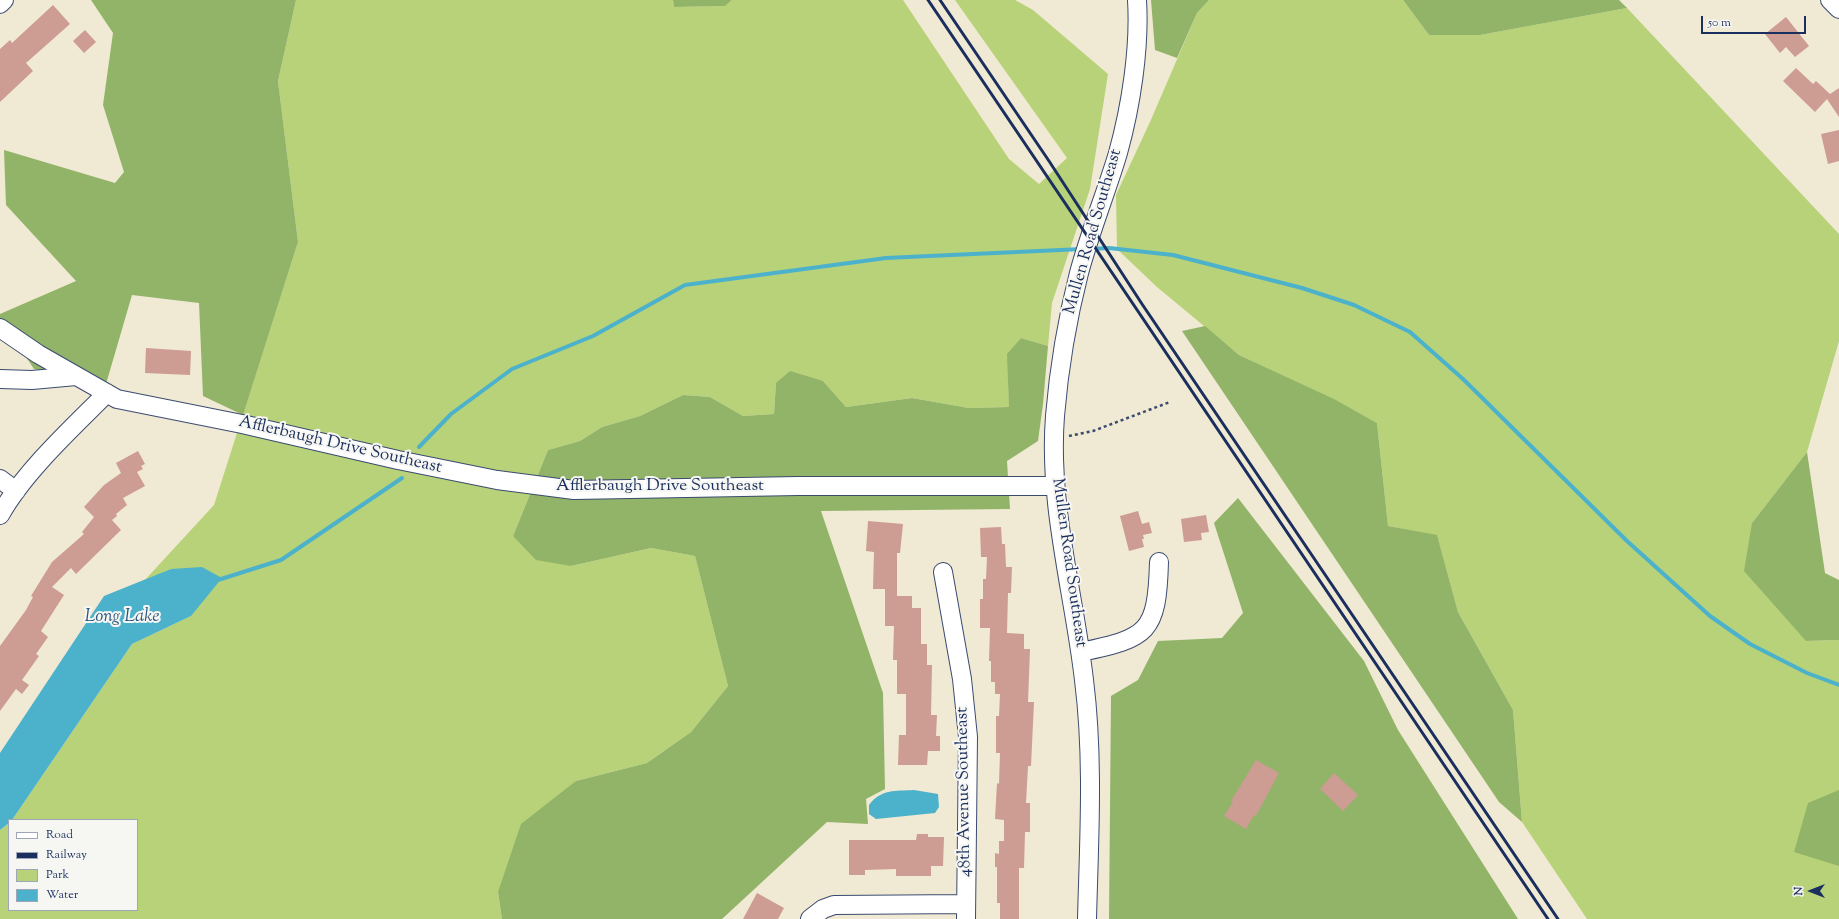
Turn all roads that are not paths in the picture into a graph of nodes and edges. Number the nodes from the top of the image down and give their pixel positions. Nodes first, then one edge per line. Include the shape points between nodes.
1 (4, 0) edge
2 (1137, 0) edge
3 (1830, 0) edge
4 (0, 4) edge
5 (1839, 9) edge
6 (0, 328) edge
7 (76, 376) junction
8 (0, 379) edge
9 (107, 393) junction
10 (0, 479) edge
11 (1055, 486) junction
12 (16, 491) junction
13 (0, 515) edge
14 (1159, 562) dead end
15 (943, 572) dead end
16 (1081, 652) junction
17 (966, 912) edge
18 (810, 919) edge
19 (1087, 919) edge

1 - 4 street
2 - 11 street, Mullen Road Southeast via 1138,18 1130,104 1118,152 1079,272 1062,356 1055,418
3 - 5 street
6 - 7 street, Afflerbaugh Drive Southeast
7 - 8 street via 32,380
7 - 9 street, Afflerbaugh Drive Southeast
9 - 11 street, Afflerbaugh Drive Southeast via 117,399 455,472 574,490 798,486
9 - 12 street via 58,442
10 - 12 street
11 - 16 street, Mullen Road Southeast via 1062,544
12 - 13 street
14 - 16 street via 1155,608 1145,630 1114,645
15 - 17 street, 48th Avenue Southeast via 962,679 968,737
16 - 19 street, Mullen Road Southeast via 1090,746
17 - 18 street via 834,905 823,909

